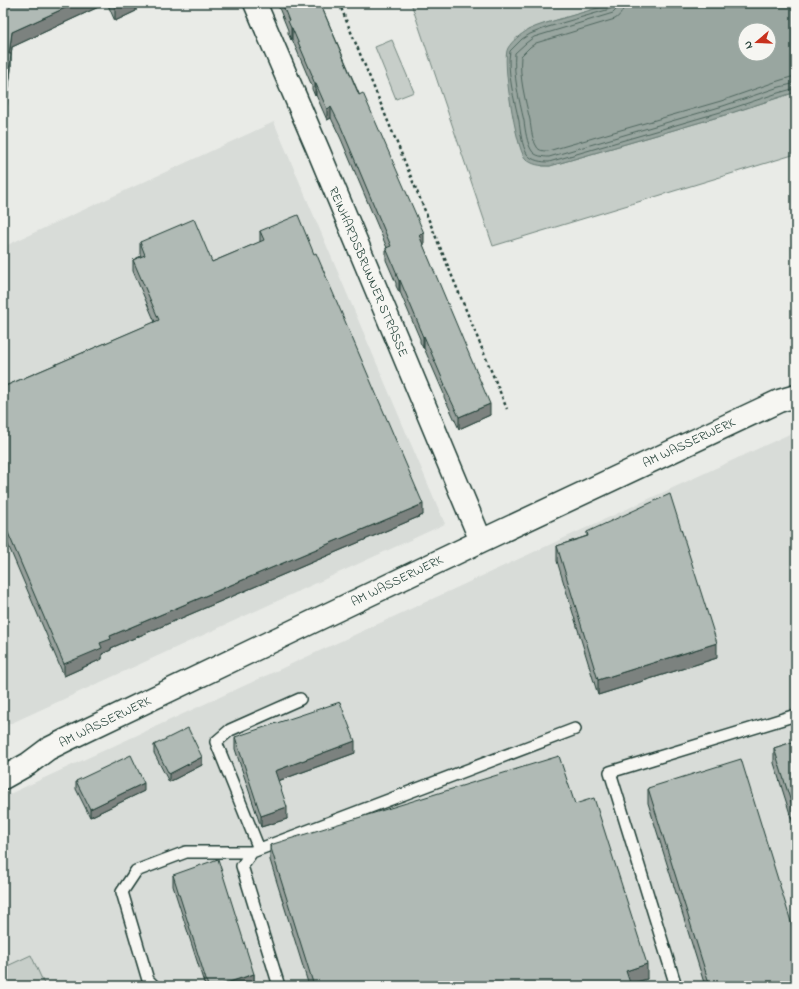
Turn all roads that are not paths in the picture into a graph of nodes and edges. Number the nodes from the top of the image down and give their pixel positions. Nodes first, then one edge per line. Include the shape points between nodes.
1 (255, 3) edge
2 (796, 396) edge
3 (481, 541) junction
4 (300, 699) dead end
5 (796, 715) edge
6 (575, 729) dead end
7 (3, 778) edge
8 (255, 850) junction
9 (154, 986) edge
10 (279, 986) edge
11 (676, 986) edge

1 - 3 street, REINHARDSBRUNNER STRASSE
2 - 3 street, AM WASSERWERK via 779,401
3 - 7 street, AM WASSERWERK via 66,740
4 - 8 lane via 230,730 216,742
5 - 11 lane via 610,772
6 - 8 lane
8 - 9 lane via 186,852 136,871 122,892 148,980
8 - 10 lane via 242,866

